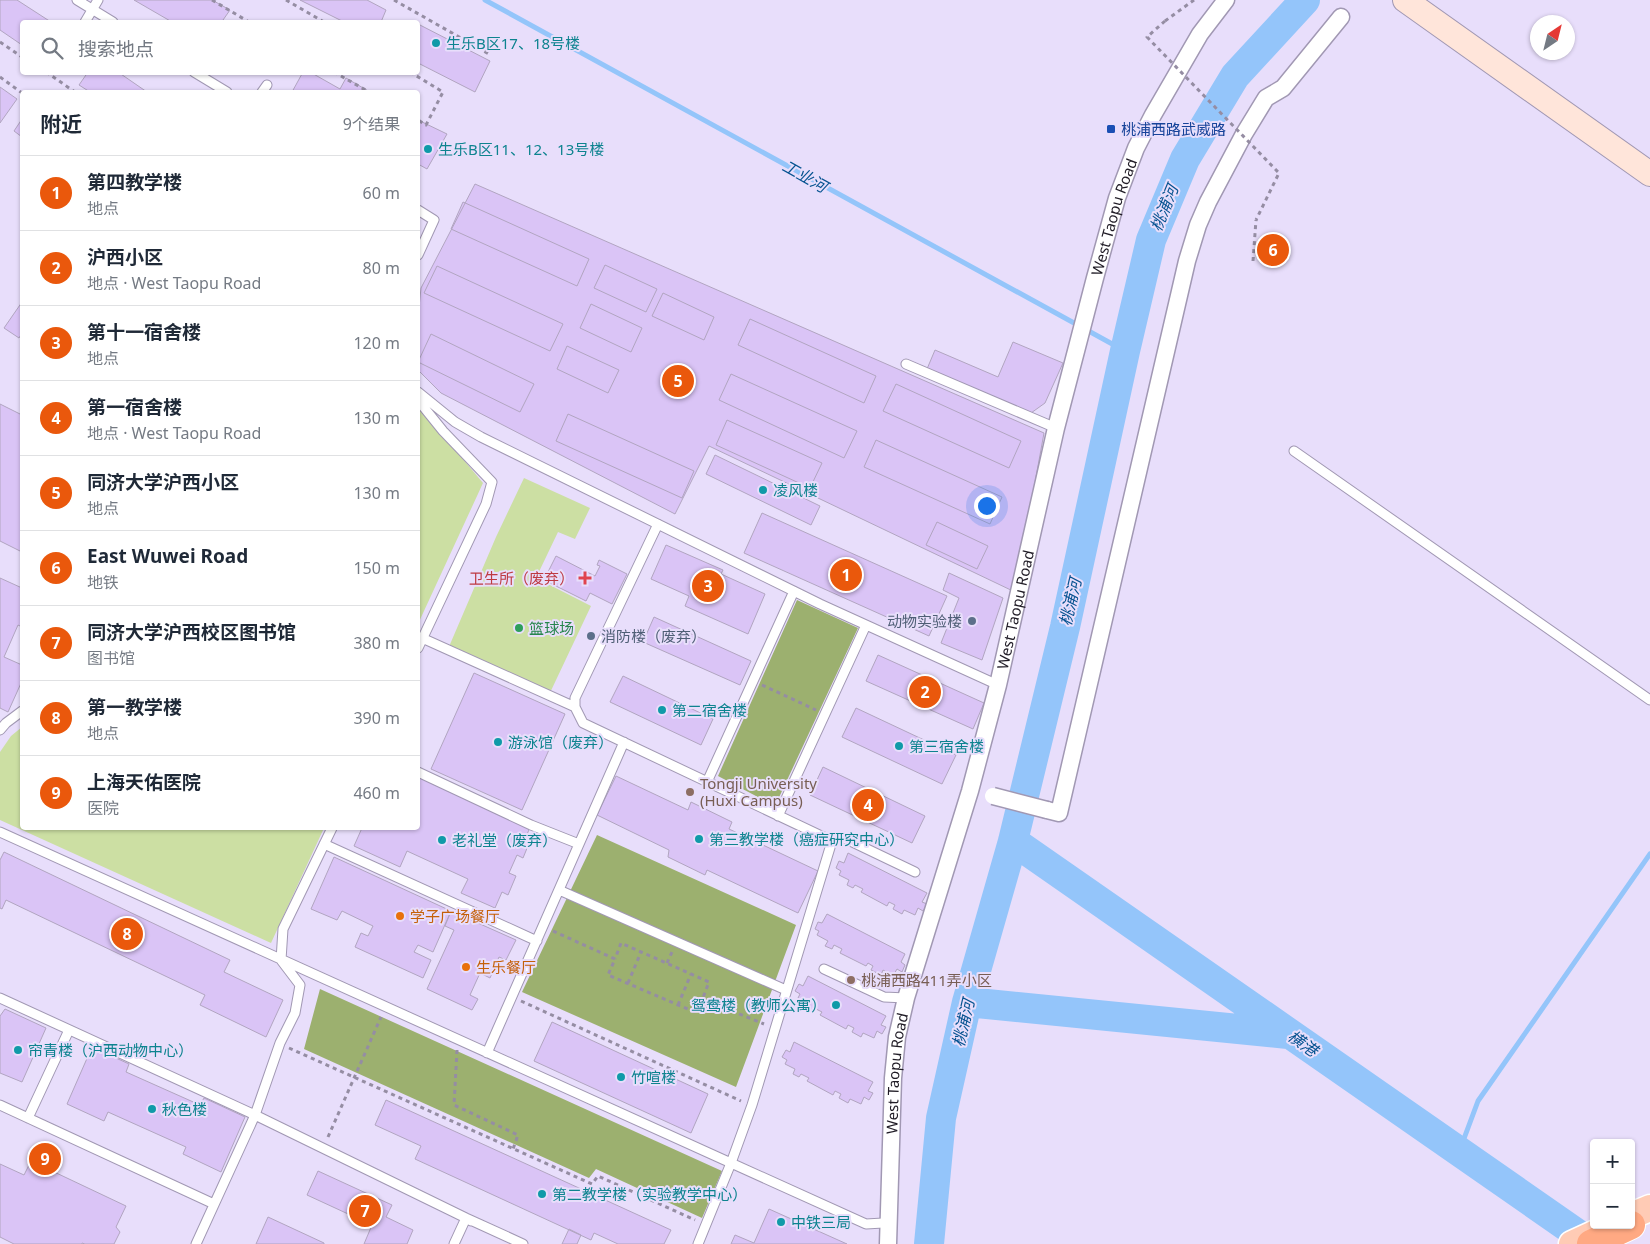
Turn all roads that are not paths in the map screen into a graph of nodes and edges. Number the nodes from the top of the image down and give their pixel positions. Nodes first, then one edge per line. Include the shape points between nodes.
1 (77, 0) edge
2 (98, 0) edge
3 (1226, 0) edge
4 (1405, 0) edge
5 (92, 9) junction
6 (1341, 17) dead end
7 (86, 20) edge
8 (110, 20) edge
9 (199, 75) edge
10 (223, 90) edge
11 (1650, 174) edge
12 (420, 211) edge
13 (420, 250) edge
14 (906, 364) dead end
15 (420, 394) edge
16 (420, 402) edge
17 (1056, 428) junction
18 (1294, 451) dead end
19 (658, 524) junction
20 (794, 591) junction
21 (866, 625) junction
22 (422, 638) junction
23 (420, 643) edge
24 (998, 685) junction
25 (1650, 700) edge
26 (575, 707) junction
27 (20, 712) edge
28 (0, 730) edge
29 (624, 742) junction
30 (420, 773) edge
31 (708, 782) junction
32 (970, 791) junction
33 (778, 816) junction
34 (331, 830) edge
35 (0, 832) edge
36 (832, 841) junction
37 (324, 844) junction
38 (578, 844) junction
39 (915, 872) dead end
40 (559, 890) junction
41 (537, 941) junction
42 (281, 960) junction
43 (824, 969) dead end
44 (786, 990) junction
45 (0, 998) edge
46 (906, 998) junction
47 (69, 1030) junction
48 (487, 1053) junction
49 (0, 1106) edge
50 (255, 1115) junction
51 (28, 1118) junction
52 (731, 1163) junction
53 (214, 1204) junction
54 (1650, 1208) edge
55 (1635, 1214) edge
56 (1650, 1216) edge
57 (466, 1218) junction
58 (883, 1223) dead end
59 (1635, 1223) edge
60 (1604, 1229) edge
61 (1623, 1229) edge
62 (509, 1241) edge
63 (889, 1242) edge
64 (196, 1244) edge
65 (454, 1244) edge
66 (523, 1244) edge
67 (698, 1244) edge
68 (1572, 1244) edge
69 (1591, 1244) edge

1 - 5 lane
2 - 5 lane
3 - 17 street, West Taopu Road via 1200,34 1136,148 1117,198
4 - 11 main road
5 - 7 lane
5 - 8 lane
6 - 32 street, bridge via 1283,88 1266,98 1220,178 1198,225 1059,813
9 - 10 lane
12 - 13 lane via 434,220
14 - 17 lane
15 - 19 lane via 455,422 481,437
16 - 22 lane via 492,482 486,504
17 - 24 street, West Taopu Road
18 - 25 lane
19 - 20 lane
19 - 26 lane via 578,690
20 - 21 lane
20 - 31 lane
21 - 24 lane
21 - 33 lane
22 - 23 lane
22 - 26 lane
24 - 32 street, West Taopu Road
26 - 29 lane via 583,723
27 - 28 lane
29 - 31 lane
29 - 38 lane
30 - 38 lane
31 - 33 lane
32 - 46 street, West Taopu Road
33 - 36 lane
34 - 37 lane
35 - 42 lane
36 - 39 lane via 844,838
36 - 44 lane
37 - 41 lane
37 - 42 lane via 283,929
38 - 40 lane
40 - 41 lane
40 - 44 lane
41 - 48 lane
42 - 48 lane
42 - 50 lane via 300,985 295,1013 280,1043
43 - 46 lane via 884,997
44 - 52 lane via 752,1106
45 - 47 lane
46 - 63 street, West Taopu Road via 897,1036 893,1078
47 - 50 lane
47 - 51 lane
48 - 52 lane
49 - 51 lane
50 - 53 lane
50 - 57 lane
51 - 53 lane
52 - 58 lane via 866,1224
52 - 67 lane
53 - 64 lane
54 - 55 main road
56 - 59 highway
57 - 62 lane
57 - 65 lane
60 - 68 main road
61 - 69 highway
62 - 66 lane

